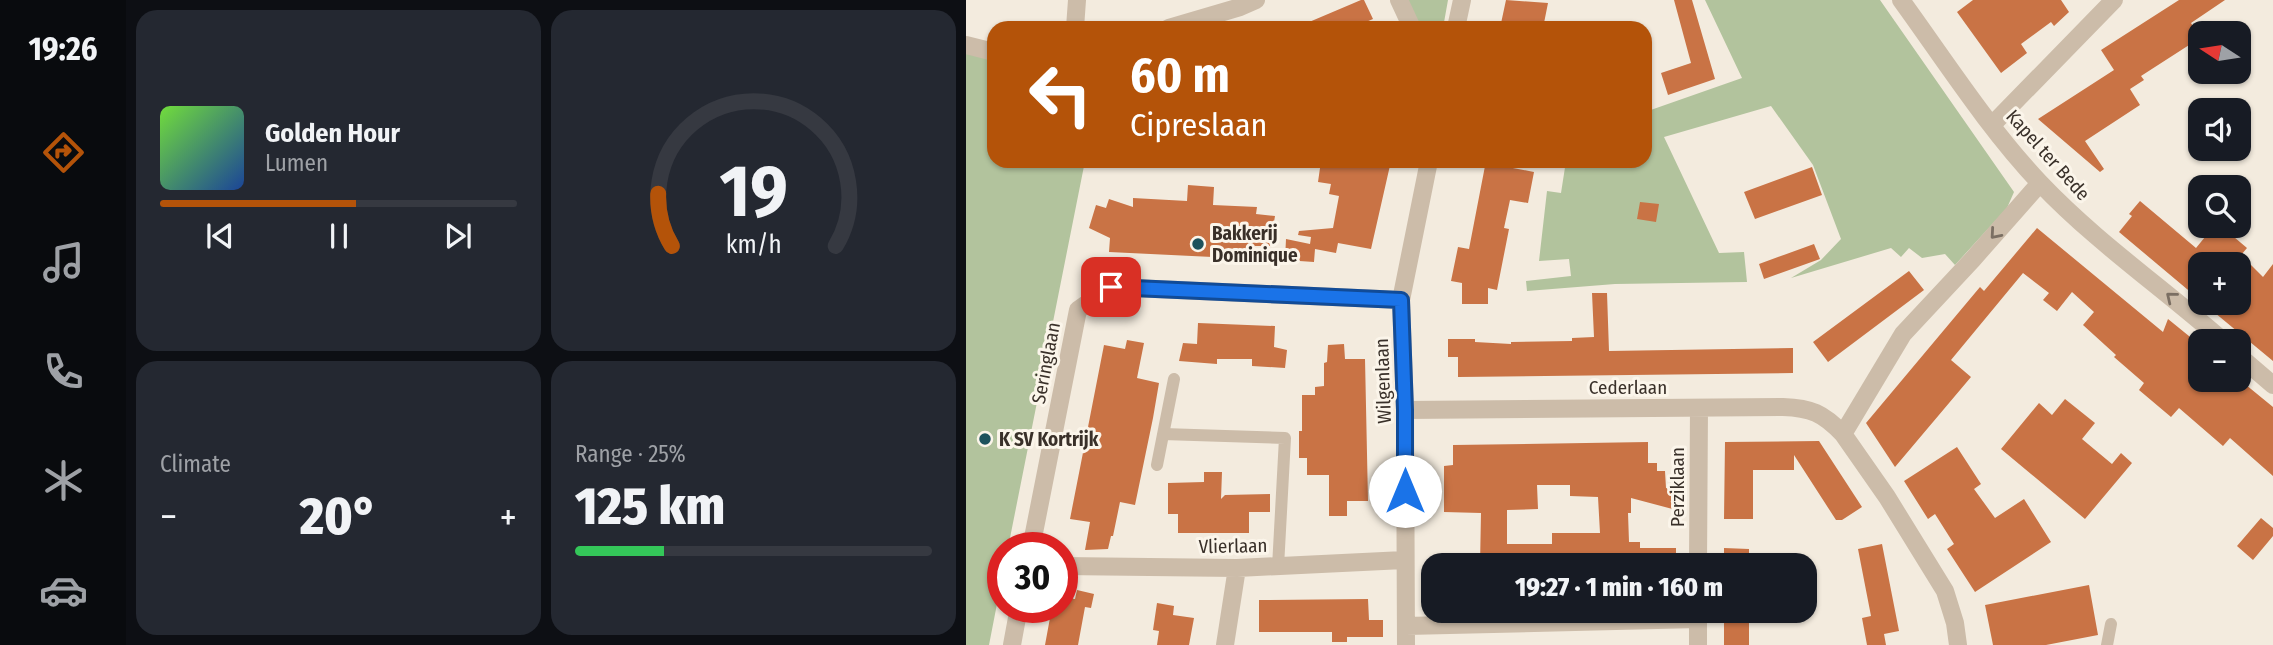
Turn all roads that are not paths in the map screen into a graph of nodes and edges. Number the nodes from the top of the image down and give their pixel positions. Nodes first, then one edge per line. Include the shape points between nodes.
1 (1077, 0) edge
2 (1256, 0) edge
3 (1399, 0) edge
4 (1462, 0) edge
5 (1901, 0) edge
6 (2114, 0) edge
7 (1076, 21) edge
8 (1193, 21) edge
9 (1409, 21) edge
10 (1458, 21) edge
11 (966, 46) edge
12 (987, 50) edge
13 (1992, 125) junction
14 (1428, 168) edge
15 (2040, 183) junction
16 (1401, 300) junction
17 (2209, 329) edge
18 (2251, 366) edge
19 (1174, 379) dead end
20 (2273, 385) edge
21 (1699, 408) junction
22 (1405, 410) junction
23 (1163, 434) junction
24 (1843, 434) junction
25 (1157, 465) dead end
26 (1034, 532) edge
27 (1698, 553) edge
28 (1404, 560) junction
29 (1078, 566) edge
30 (1278, 567) junction
31 (1237, 568) junction
32 (1016, 623) edge
33 (1486, 623) edge
34 (1698, 623) edge
35 (2112, 624) dead end
36 (1406, 626) junction
37 (1012, 645) edge
38 (1225, 645) edge
39 (1406, 645) edge
40 (1698, 645) edge
41 (1958, 645) edge
42 (2107, 645) edge

1 - 7 street
2 - 8 street
3 - 9 street
4 - 10 street
5 - 13 street, Kapel ter Bede
6 - 13 street
11 - 12 street
13 - 15 street, Kapel ter Bede
14 - 16 street, Wilgenlaan
17 -> 15 street, Kapel ter Bede
15 -> 24 street via 1903,334
16 - 22 street, Wilgenlaan
16 - 26 street, Seringlaan via 1111,287 1078,310
18 - 20 street
19 - 23 lane
21 - 22 street, Cederlaan
21 - 24 street, Cederlaan via 1802,408 1828,418
21 - 27 street, Perziklaan
22 - 28 street, Wilgenlaan
23 - 25 lane
23 - 30 lane via 1284,438
24 - 41 street, Cederlaan via 1945,591
28 - 30 street, Vlierlaan
28 - 36 street, Wilgenlaan
29 - 31 street, Vlierlaan
30 - 31 street, Vlierlaan
31 - 38 street
32 - 37 street
33 - 36 street
34 - 40 street
35 - 42 lane
36 - 39 street, Wilgenlaan

